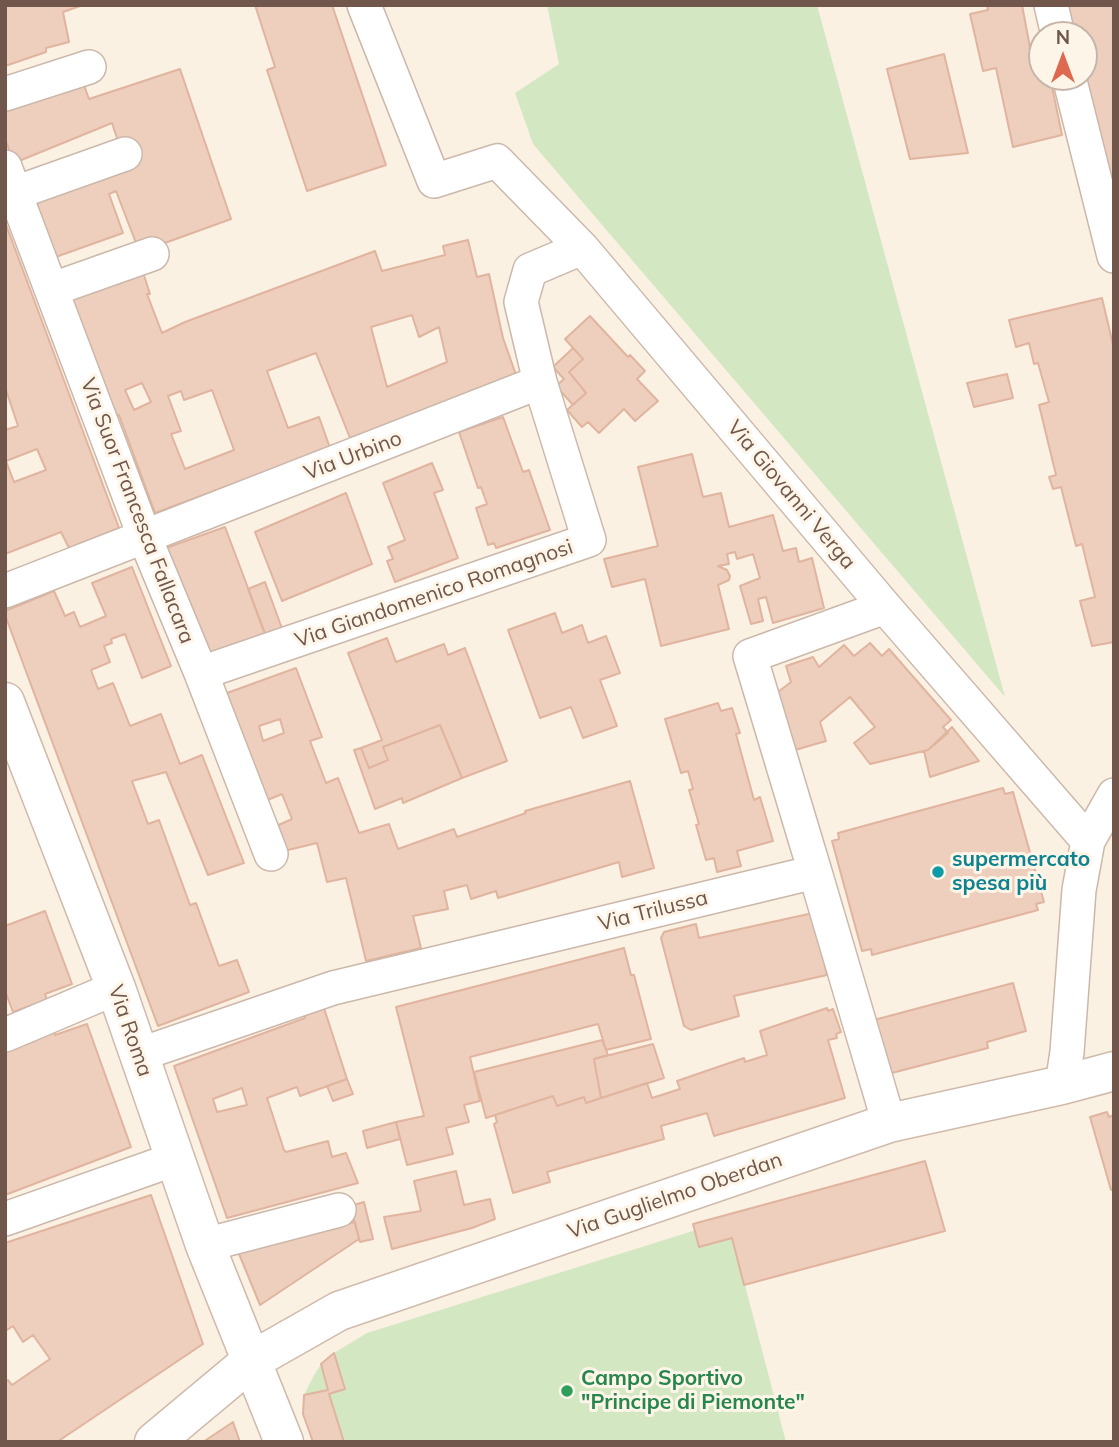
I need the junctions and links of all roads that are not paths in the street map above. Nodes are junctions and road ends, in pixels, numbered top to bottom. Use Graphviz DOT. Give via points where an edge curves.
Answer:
graph roads {
  1 [pos="364,5"];
  2 [pos="89,67"];
  3 [pos="1073,91"];
  4 [pos="5,94"];
  5 [pos="125,154"];
  6 [pos="10,180"];
  7 [pos="582,248"];
  8 [pos="152,254"];
  9 [pos="1114,256"];
  10 [pos="52,289"];
  11 [pos="540,382"];
  12 [pos="145,538"];
  13 [pos="5,591"];
  14 [pos="885,607"];
  15 [pos="201,673"];
  16 [pos="5,702"];
  17 [pos="1114,795"];
  18 [pos="1088,842"];
  19 [pos="271,853"];
  20 [pos="815,872"];
  21 [pos="116,988"];
  22 [pos="5,1035"];
  23 [pos="138,1055"];
  24 [pos="1114,1070"];
  25 [pos="1062,1085"];
  26 [pos="889,1123"];
  27 [pos="175,1159"];
  28 [pos="339,1210"];
  29 [pos="5,1219"];
  30 [pos="205,1245"];
  31 [pos="251,1361"];
  32 [pos="154,1442"];
  33 [pos="284,1442"];
  1 -- 7 [label="street, Via Giovanni Verga" via="434,181 496,161"];
  2 -- 4 [label="street"];
  3 -- 9 [label="street"];
  5 -- 6 [label="street"];
  6 -- 10 [label="street, Via Suor Francesca Fallacara"];
  7 -- 11 [label="street" via="530,270 521,302"];
  7 -- 14 [label="street, Via Giovanni Verga"];
  8 -- 10 [label="street"];
  10 -- 12 [label="street, Via Suor Francesca Fallacara"];
  11 -- 12 [label="street, Via Urbino"];
  11 -- 15 [label="street, Via Giandomenico Romagnosi" via="589,540"];
  12 -- 13 [label="street, Via Urbino"];
  12 -- 15 [label="street, Via Suor Francesca Fallacara"];
  14 -- 18 [label="street, Via Giovanni Verga"];
  14 -- 20 [label="street" via="750,656"];
  15 -- 19 [label="street, Via Suor Francesca Fallacara"];
  16 -- 21 [label="street, Via Roma"];
  17 -- 18 [label="street"];
  18 -- 25 [label="street" via="1079,890"];
  20 -- 23 [label="street, Via Trilussa" via="333,988"];
  20 -- 26 [label="street"];
  21 -- 22 [label="street"];
  21 -- 23 [label="street, Via Roma"];
  23 -- 27 [label="street, Via Roma"];
  24 -- 25 [label="street, Via Guglielmo Oberdan"];
  25 -- 26 [label="street, Via Guglielmo Oberdan"];
  26 -- 31 [label="street, Via Guglielmo Oberdan" via="339,1311"];
  27 -- 29 [label="street"];
  27 -- 30 [label="street, Via Roma"];
  28 -- 30 [label="street"];
  30 -- 31 [label="street, Via Roma"];
  31 -- 32 [label="street, Via Guglielmo Oberdan"];
  31 -- 33 [label="street, Via Roma"];
}
